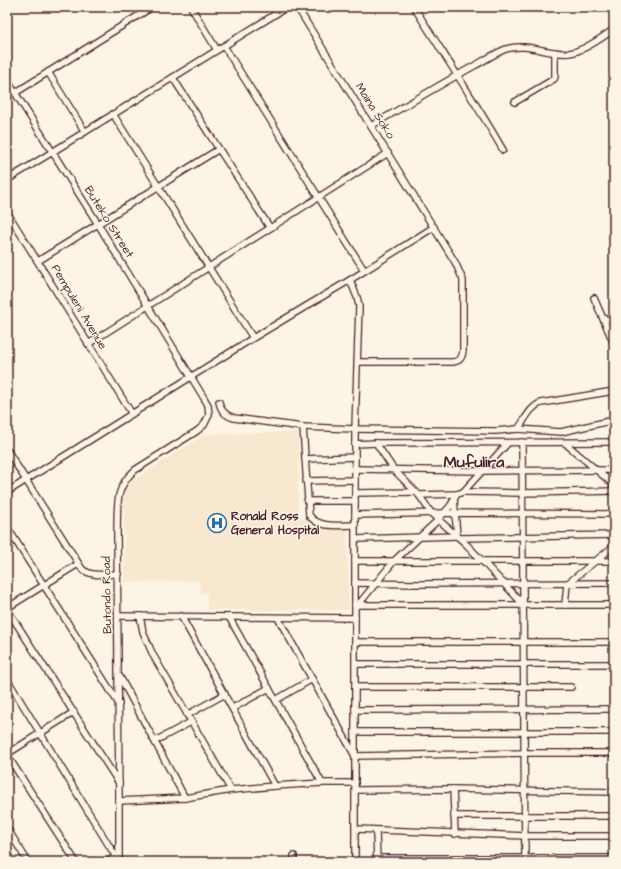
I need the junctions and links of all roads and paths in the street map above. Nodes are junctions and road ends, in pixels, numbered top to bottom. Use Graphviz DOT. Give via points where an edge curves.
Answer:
graph roads {
  1 [pos="152,7"];
  2 [pos="191,7"];
  3 [pos="287,7"];
  4 [pos="297,7"];
  5 [pos="414,7"];
  6 [pos="614,29"];
  7 [pos="224,46"];
  8 [pos="217,50"];
  9 [pos="555,52"];
  10 [pos="48,72"];
  11 [pos="457,75"];
  12 [pos="173,78"];
  13 [pos="7,80"];
  14 [pos="15,93"];
  15 [pos="515,102"];
  16 [pos="113,114"];
  17 [pos="371,126"];
  18 [pos="85,132"];
  19 [pos="219,149"];
  20 [pos="503,150"];
  21 [pos="52,152"];
  22 [pos="388,153"];
  23 [pos="7,180"];
  24 [pos="158,186"];
  25 [pos="319,197"];
  26 [pos="7,212"];
  27 [pos="98,224"];
  28 [pos="434,227"];
  29 [pos="270,228"];
  30 [pos="38,261"];
  31 [pos="209,267"];
  32 [pos="364,270"];
  33 [pos="350,280"];
  34 [pos="594,298"];
  35 [pos="148,306"];
  36 [pos="603,318"];
  37 [pos="614,322"];
  38 [pos="253,338"];
  39 [pos="88,344"];
  40 [pos="614,344"];
  41 [pos="358,362"];
  42 [pos="191,377"];
  43 [pos="614,390"];
  44 [pos="219,402"];
  45 [pos="132,414"];
  46 [pos="614,420"];
  47 [pos="303,427"];
  48 [pos="355,429"];
  49 [pos="518,429"];
  50 [pos="508,442"];
  51 [pos="522,442"];
  52 [pos="565,442"];
  53 [pos="614,442"];
  54 [pos="376,443"];
  55 [pos="355,444"];
  56 [pos="7,450"];
  57 [pos="355,457"];
  58 [pos="305,459"];
  59 [pos="355,469"];
  60 [pos="595,469"];
  61 [pos="394,470"];
  62 [pos="522,470"];
  63 [pos="614,470"];
  64 [pos="482,471"];
  65 [pos="355,480"];
  66 [pos="26,481"];
  67 [pos="306,481"];
  68 [pos="614,484"];
  69 [pos="614,491"];
  70 [pos="7,492"];
  71 [pos="463,492"];
  72 [pos="522,493"];
  73 [pos="356,494"];
  74 [pos="417,494"];
  75 [pos="456,497"];
  76 [pos="307,501"];
  77 [pos="355,501"];
  78 [pos="444,513"];
  79 [pos="432,514"];
  80 [pos="456,514"];
  81 [pos="523,514"];
  82 [pos="614,514"];
  83 [pos="355,515"];
  84 [pos="438,520"];
  85 [pos="356,525"];
  86 [pos="7,527"];
  87 [pos="614,535"];
  88 [pos="420,537"];
  89 [pos="459,537"];
  90 [pos="523,538"];
  91 [pos="356,539"];
  92 [pos="614,546"];
  93 [pos="523,560"];
  94 [pos="355,561"];
  95 [pos="394,561"];
  96 [pos="483,561"];
  97 [pos="594,561"];
  98 [pos="614,561"];
  99 [pos="78,564"];
  100 [pos="118,574"];
  101 [pos="355,583"];
  102 [pos="376,583"];
  103 [pos="503,583"];
  104 [pos="614,583"];
  105 [pos="523,584"];
  106 [pos="567,584"];
  107 [pos="44,586"];
  108 [pos="356,605"];
  109 [pos="524,605"];
  110 [pos="565,605"];
  111 [pos="614,605"];
  112 [pos="7,608"];
  113 [pos="118,616"];
  114 [pos="140,616"];
  115 [pos="181,616"];
  116 [pos="229,617"];
  117 [pos="278,618"];
  118 [pos="355,618"];
  119 [pos="356,642"];
  120 [pos="614,642"];
  121 [pos="524,643"];
  122 [pos="356,664"];
  123 [pos="524,664"];
  124 [pos="614,664"];
  125 [pos="118,675"];
  126 [pos="7,679"];
  127 [pos="312,680"];
  128 [pos="355,687"];
  129 [pos="524,687"];
  130 [pos="571,687"];
  131 [pos="269,688"];
  132 [pos="225,694"];
  133 [pos="276,700"];
  134 [pos="119,704"];
  135 [pos="232,708"];
  136 [pos="524,709"];
  137 [pos="355,710"];
  138 [pos="614,710"];
  139 [pos="74,712"];
  140 [pos="187,715"];
  141 [pos="191,722"];
  142 [pos="41,732"];
  143 [pos="355,732"];
  144 [pos="525,732"];
  145 [pos="614,732"];
  146 [pos="155,741"];
  147 [pos="525,753"];
  148 [pos="7,754"];
  149 [pos="614,754"];
  150 [pos="355,756"];
  151 [pos="322,783"];
  152 [pos="355,783"];
  153 [pos="119,784"];
  154 [pos="275,786"];
  155 [pos="231,790"];
  156 [pos="356,790"];
  157 [pos="453,790"];
  158 [pos="525,791"];
  159 [pos="614,792"];
  160 [pos="185,798"];
  161 [pos="119,801"];
  162 [pos="454,816"];
  163 [pos="525,816"];
  164 [pos="614,816"];
  165 [pos="7,828"];
  166 [pos="356,829"];
  167 [pos="376,831"];
  168 [pos="455,834"];
  169 [pos="525,836"];
  170 [pos="614,836"];
  171 [pos="118,858"];
  172 [pos="614,858"];
  173 [pos="377,860"];
  174 [pos="525,860"];
  175 [pos="28,862"];
  176 [pos="76,862"];
  177 [pos="107,862"];
  178 [pos="355,862"];
  1 -- 10 [label="street"];
  2 -- 8 [label="street"];
  3 -- 7 [label="street"];
  4 -- 17 [label="street, Maina Soko"];
  5 -- 11 [label="street"];
  6 -- 9 [label="street" via="576,52"];
  7 -- 8 [label="street"];
  7 -- 25 [label="street"];
  8 -- 12 [label="street"];
  9 -- 11 [label="street" via="530,47 505,50"];
  9 -- 15 [label="street" via="554,79"];
  10 -- 14 [label="street"];
  10 -- 18 [label="street"];
  11 -- 17 [label="street"];
  11 -- 20 [label="street"];
  12 -- 16 [label="street"];
  12 -- 19 [label="street"];
  13 -- 14 [label="street, Buteko Street"];
  14 -- 21 [label="street, Buteko Street"];
  16 -- 18 [label="street"];
  16 -- 24 [label="street"];
  17 -- 22 [label="street, Maina Soko"];
  18 -- 21 [label="street"];
  19 -- 24 [label="street"];
  19 -- 29 [label="street"];
  21 -- 23 [label="street"];
  21 -- 27 [label="street, Buteko Street"];
  22 -- 25 [label="street"];
  22 -- 28 [label="street, Maina Soko"];
  24 -- 27 [label="street"];
  24 -- 31 [label="street"];
  25 -- 29 [label="street"];
  25 -- 32 [label="street"];
  26 -- 30 [label="street, Pempuleni Avenue"];
  27 -- 30 [label="street"];
  27 -- 35 [label="street, Buteko Street"];
  28 -- 32 [label="street"];
  28 -- 41 [label="street, Maina Soko" via="463,280 461,359 453,362"];
  29 -- 31 [label="street"];
  30 -- 39 [label="street, Pempuleni Avenue"];
  31 -- 35 [label="street"];
  31 -- 38 [label="street"];
  32 -- 33 [label="street"];
  33 -- 38 [label="street"];
  33 -- 41 [label="street" via="359,306"];
  34 -- 36 [label="street"];
  35 -- 39 [label="street"];
  35 -- 42 [label="street, Buteko Street"];
  36 -- 37 [label="street"];
  36 -- 40 [label="street"];
  38 -- 42 [label="street"];
  39 -- 45 [label="street, Pempuleni Avenue"];
  41 -- 48 [label="street"];
  42 -- 45 [label="street"];
  42 -- 100 [label="street, Butondo Road" via="208,405 208,420 197,431 135,470 124,482 118,500"];
  43 -- 49 [label="street" via="536,405"];
  44 -- 47 [label="street" via="224,413 231,417"];
  45 -- 66 [label="street"];
  46 -- 49 [label="street" via="561,432"];
  47 -- 48 [label="street"];
  47 -- 58 [label="street"];
  48 -- 49 [label="street"];
  48 -- 55 [label="street"];
  50 -- 51 [label="street"];
  50 -- 54 [label="street"];
  50 -- 64 [label="street"];
  51 -- 52 [label="street"];
  51 -- 62 [label="street"];
  52 -- 53 [label="street"];
  52 -- 60 [label="street"];
  54 -- 55 [label="street"];
  54 -- 61 [label="street"];
  55 -- 57 [label="street"];
  56 -- 66 [label="street"];
  57 -- 58 [label="street"];
  57 -- 59 [label="street"];
  58 -- 67 [label="street"];
  59 -- 61 [label="street"];
  59 -- 65 [label="street"];
  60 -- 62 [label="street"];
  60 -- 63 [label="street"];
  60 -- 68 [label="street"];
  61 -- 64 [label="street"];
  61 -- 74 [label="street"];
  62 -- 64 [label="street"];
  62 -- 72 [label="street"];
  64 -- 71 [label="street"];
  65 -- 67 [label="street"];
  65 -- 73 [label="street"];
  66 -- 70 [label="street"];
  66 -- 99 [label="street"];
  67 -- 76 [label="street"];
  69 -- 72 [label="street"];
  71 -- 72 [label="street"];
  71 -- 75 [label="street"];
  72 -- 81 [label="street"];
  73 -- 74 [label="street"];
  73 -- 77 [label="street"];
  74 -- 75 [label="street"];
  74 -- 79 [label="street"];
  75 -- 78 [label="street"];
  75 -- 80 [label="street"];
  76 -- 77 [label="street"];
  76 -- 85 [label="street" via="310,518 320,523"];
  77 -- 83 [label="street"];
  78 -- 79 [label="street"];
  78 -- 80 [label="street"];
  78 -- 84 [label="street"];
  79 -- 83 [label="street"];
  79 -- 84 [label="street"];
  80 -- 81 [label="street"];
  80 -- 89 [label="street"];
  81 -- 82 [label="street"];
  81 -- 90 [label="street"];
  83 -- 85 [label="street"];
  84 -- 88 [label="street"];
  84 -- 89 [label="street"];
  85 -- 91 [label="street"];
  86 -- 107 [label="street"];
  87 -- 90 [label="street"];
  88 -- 89 [label="street"];
  88 -- 91 [label="street"];
  88 -- 95 [label="street"];
  89 -- 90 [label="street"];
  89 -- 96 [label="street"];
  90 -- 93 [label="street"];
  91 -- 94 [label="street"];
  92 -- 97 [label="street"];
  93 -- 96 [label="street"];
  93 -- 97 [label="street"];
  93 -- 105 [label="street"];
  94 -- 95 [label="street"];
  94 -- 101 [label="street"];
  95 -- 96 [label="street"];
  95 -- 102 [label="street"];
  96 -- 103 [label="street"];
  97 -- 98 [label="street"];
  97 -- 106 [label="street"];
  99 -- 100 [label="street" via="88,573"];
  99 -- 107 [label="street"];
  100 -- 113 [label="street, Butondo Road"];
  101 -- 102 [label="street"];
  101 -- 108 [label="street"];
  102 -- 103 [label="street"];
  102 -- 108 [label="street"];
  103 -- 105 [label="street"];
  103 -- 109 [label="street"];
  104 -- 106 [label="street"];
  105 -- 106 [label="street"];
  105 -- 109 [label="street"];
  106 -- 110 [label="street"];
  107 -- 112 [label="street"];
  107 -- 134 [label="street"];
  108 -- 109 [label="street"];
  108 -- 118 [label="street"];
  109 -- 110 [label="street"];
  109 -- 121 [label="street"];
  110 -- 111 [label="street"];
  112 -- 139 [label="street"];
  113 -- 114 [label="street"];
  113 -- 125 [label="street, Butondo Road"];
  114 -- 115 [label="street"];
  114 -- 140 [label="street" via="144,637"];
  115 -- 116 [label="street"];
  115 -- 132 [label="street"];
  116 -- 117 [label="street"];
  116 -- 131 [label="street"];
  117 -- 118 [label="street"];
  117 -- 127 [label="street"];
  118 -- 119 [label="street"];
  119 -- 121 [label="street"];
  119 -- 122 [label="street"];
  120 -- 121 [label="street"];
  121 -- 123 [label="street"];
  122 -- 123 [label="street"];
  122 -- 128 [label="street"];
  123 -- 124 [label="street"];
  123 -- 129 [label="street"];
  125 -- 134 [label="street, Butondo Road"];
  125 -- 146 [label="street"];
  126 -- 142 [label="street"];
  127 -- 133 [label="street"];
  127 -- 150 [label="street"];
  128 -- 129 [label="street"];
  128 -- 137 [label="street"];
  129 -- 130 [label="street"];
  129 -- 136 [label="street"];
  131 -- 133 [label="street"];
  131 -- 135 [label="street"];
  132 -- 135 [label="street"];
  132 -- 140 [label="street"];
  133 -- 151 [label="street"];
  134 -- 153 [label="street, Butondo Road"];
  135 -- 154 [label="street"];
  136 -- 137 [label="street"];
  136 -- 138 [label="street"];
  136 -- 144 [label="street"];
  137 -- 143 [label="street"];
  139 -- 142 [label="street"];
  139 -- 153 [label="street"];
  140 -- 141 [label="street"];
  141 -- 146 [label="street"];
  141 -- 155 [label="street"];
  142 -- 148 [label="street"];
  142 -- 171 [label="street"];
  143 -- 144 [label="street"];
  143 -- 150 [label="street"];
  144 -- 145 [label="street"];
  144 -- 147 [label="street"];
  146 -- 160 [label="street"];
  147 -- 149 [label="street"];
  147 -- 150 [label="street"];
  147 -- 158 [label="street"];
  148 -- 176 [label="street"];
  150 -- 152 [label="street"];
  151 -- 152 [label="street"];
  151 -- 154 [label="street"];
  152 -- 156 [label="street"];
  153 -- 161 [label="street, Butondo Road"];
  154 -- 155 [label="street"];
  155 -- 160 [label="street"];
  156 -- 157 [label="street"];
  156 -- 166 [label="street"];
  157 -- 158 [label="street"];
  157 -- 162 [label="street"];
  158 -- 159 [label="street"];
  158 -- 163 [label="street"];
  160 -- 161 [label="street"];
  161 -- 171 [label="street, Butondo Road"];
  162 -- 163 [label="street"];
  162 -- 168 [label="street"];
  163 -- 164 [label="street"];
  163 -- 169 [label="street"];
  165 -- 175 [label="street"];
  166 -- 167 [label="street"];
  166 -- 178 [label="street"];
  167 -- 168 [label="street"];
  167 -- 173 [label="street"];
  168 -- 169 [label="street"];
  169 -- 170 [label="street"];
  169 -- 174 [label="street"];
  171 -- 177 [label="street"];
  172 -- 174 [label="street"];
  173 -- 174 [label="street"];
}
